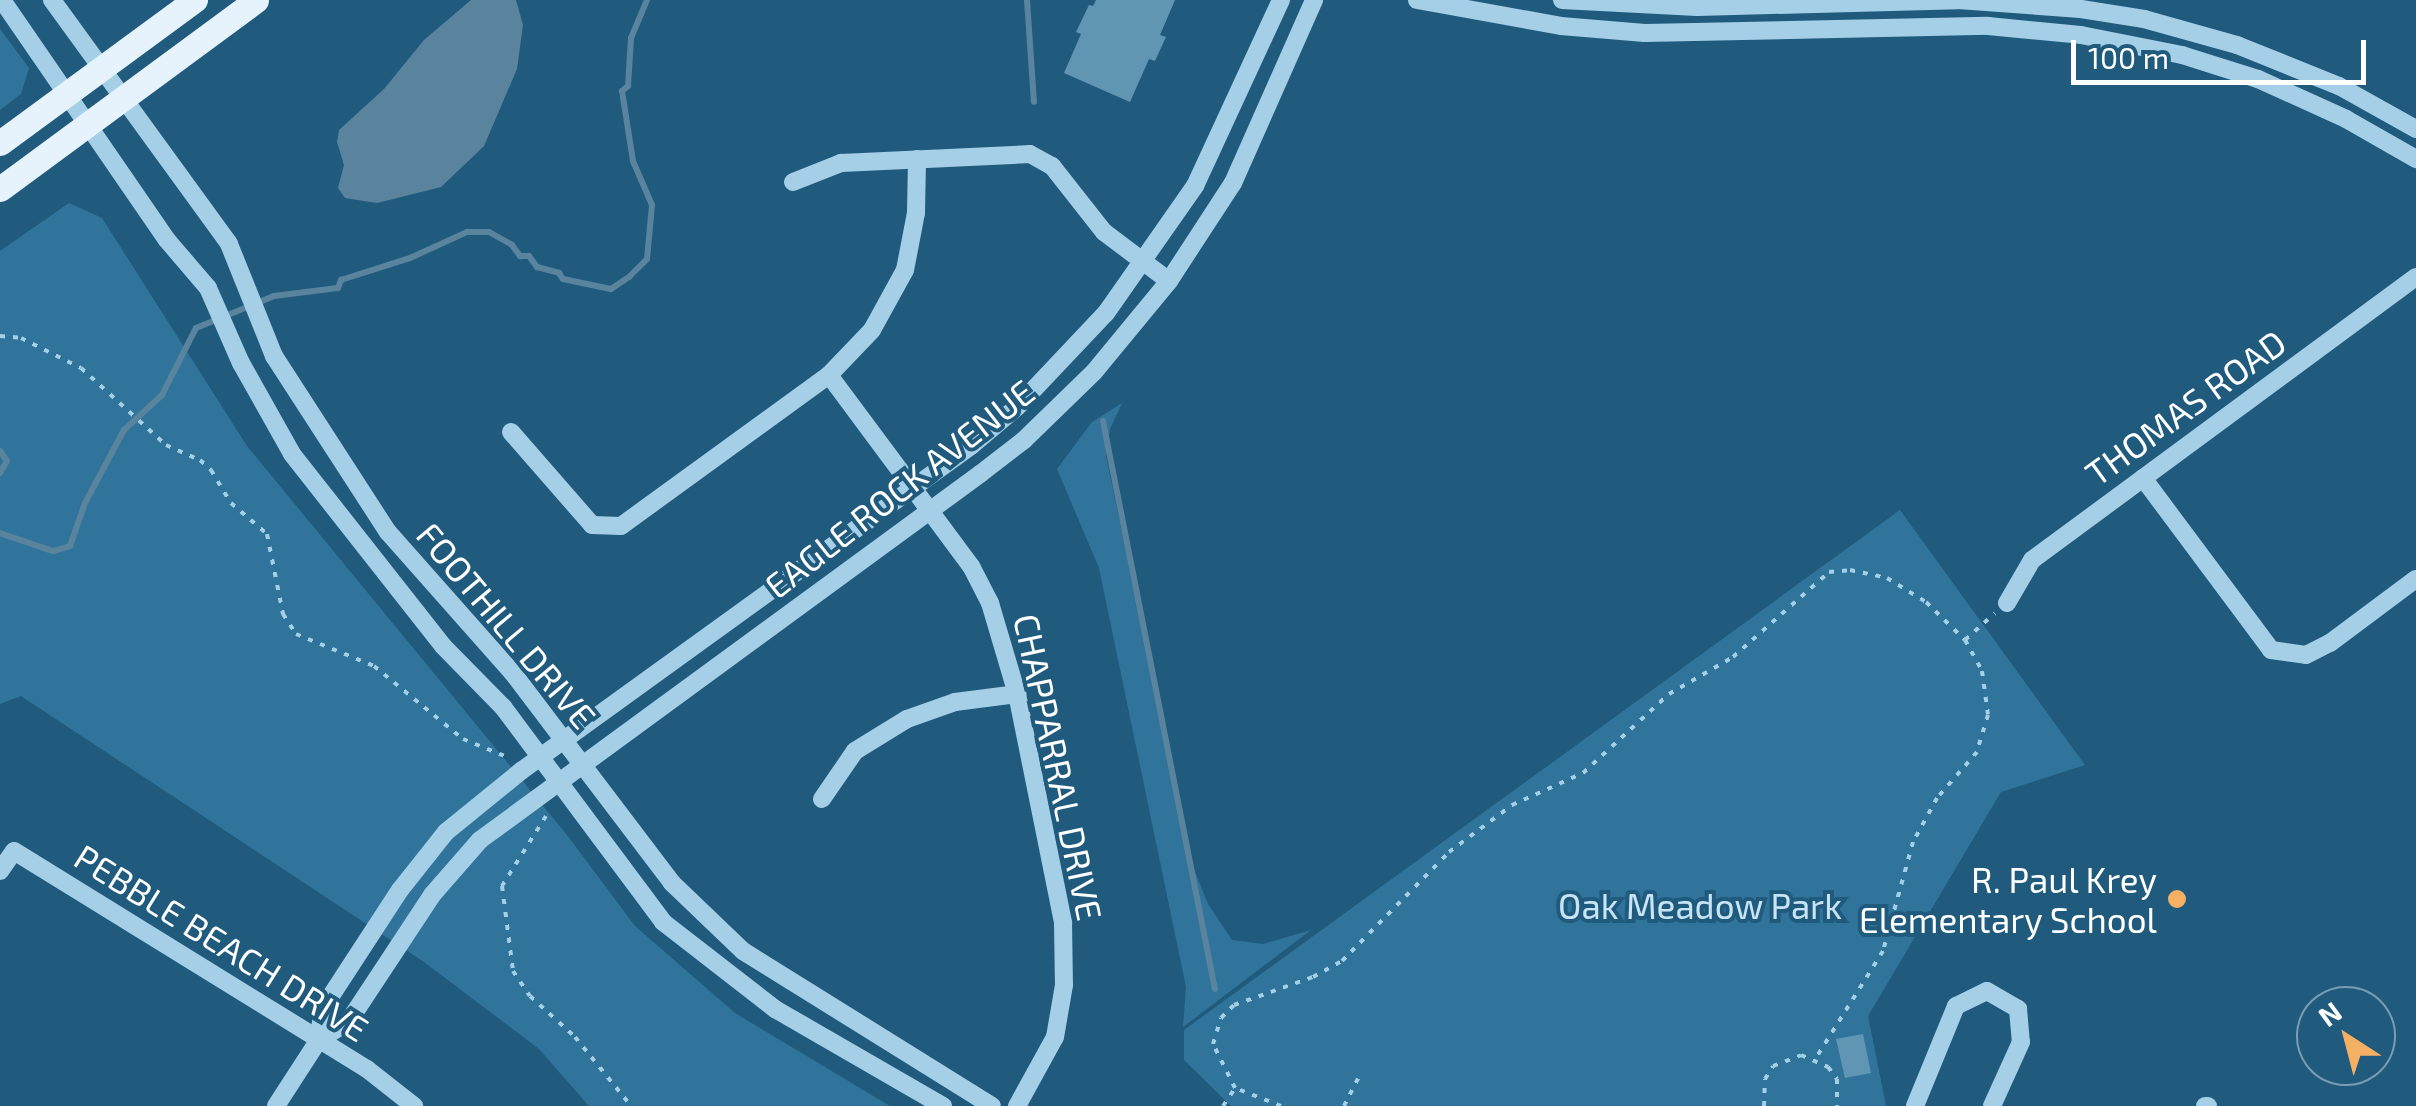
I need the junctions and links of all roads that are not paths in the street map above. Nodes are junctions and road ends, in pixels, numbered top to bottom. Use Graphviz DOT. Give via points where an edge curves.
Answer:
graph roads {
  1 [pos="2,0"];
  2 [pos="52,0"];
  3 [pos="195,0"];
  4 [pos="256,0"];
  5 [pos="1281,0"];
  6 [pos="1314,0"];
  7 [pos="1417,0"];
  8 [pos="1562,0"];
  9 [pos="102,69"];
  10 [pos="66,94"];
  11 [pos="122,97"];
  12 [pos="87,125"];
  13 [pos="2416,128"];
  14 [pos="0,143"];
  15 [pos="917,159"];
  16 [pos="2416,159"];
  17 [pos="793,182"];
  18 [pos="0,188"];
  19 [pos="1145,263"];
  20 [pos="2416,277"];
  21 [pos="1169,281"];
  22 [pos="829,375"];
  23 [pos="511,432"];
  24 [pos="2143,478"];
  25 [pos="914,487"];
  26 [pos="930,510"];
  27 [pos="2416,579"];
  28 [pos="2007,603"];
  29 [pos="1017,694"];
  30 [pos="564,740"];
  31 [pos="540,758"];
  32 [pos="580,764"];
  33 [pos="556,782"];
  34 [pos="822,799"];
  35 [pos="0,871"];
  36 [pos="318,1041"];
  37 [pos="276,1106"];
  38 [pos="414,1106"];
  39 [pos="943,1106"];
  40 [pos="992,1106"];
  41 [pos="1017,1106"];
  42 [pos="1915,1106"];
  43 [pos="1992,1106"];
  1 -- 10 [label="street, FOOTHILL DRIVE"];
  2 -- 9 [label="street, FOOTHILL DRIVE"];
  3 -- 9 [label="main road"];
  4 -- 11 [label="main road"];
  5 -- 19 [label="street, EAGLE ROCK AVENUE" via="1221,138"];
  6 -- 21 [label="street, EAGLE ROCK AVENUE" via="1233,183"];
  7 -- 16 [label="street" via="1561,26 1645,33 1988,26 2080,35 2182,55 2258,79"];
  8 -- 13 [label="street" via="1637,7 1958,0 2081,9 2238,45 2339,86"];
  9 -- 10 [label="main road"];
  9 -- 11 [label="street, FOOTHILL DRIVE"];
  10 -- 12 [label="street, FOOTHILL DRIVE"];
  10 -- 14 [label="main road"];
  11 -- 12 [label="main road"];
  11 -- 30 [label="street, FOOTHILL DRIVE" via="229,244 274,356 388,532"];
  12 -- 18 [label="main road"];
  12 -- 31 [label="street, FOOTHILL DRIVE" via="208,288 292,454"];
  15 -- 17 [label="street" via="842,163"];
  15 -- 19 [label="street" via="1009,152 1043,158 1088,217"];
  15 -- 22 [label="street" via="906,270 872,330"];
  19 -- 21 [label="street"];
  19 -- 25 [label="street, EAGLE ROCK AVENUE" via="1017,407"];
  20 -- 24 [label="street, THOMAS ROAD"];
  21 -- 26 [label="street, EAGLE ROCK AVENUE" via="1056,411"];
  22 -- 23 [label="street" via="621,526 592,525"];
  22 -- 25 [label="street, CHAPPARRAL DRIVE"];
  24 -- 27 [label="street" via="2271,650 2306,655"];
  24 -- 28 [label="street, THOMAS ROAD" via="2032,560"];
  25 -- 26 [label="street, CHAPPARRAL DRIVE"];
  25 -- 30 [label="street, EAGLE ROCK AVENUE"];
  26 -- 29 [label="street, CHAPPARRAL DRIVE" via="990,602"];
  26 -- 32 [label="street, EAGLE ROCK AVENUE"];
  29 -- 34 [label="street" via="955,702 907,719 856,751"];
  29 -- 41 [label="street, CHAPPARRAL DRIVE" via="1063,923 1064,986 1055,1037"];
  30 -- 31 [label="street, EAGLE ROCK AVENUE"];
  30 -- 32 [label="street, FOOTHILL DRIVE"];
  31 -- 33 [label="street, FOOTHILL DRIVE"];
  31 -- 36 [label="street, EAGLE ROCK AVENUE" via="473,808 422,858 323,1008"];
  32 -- 33 [label="street, EAGLE ROCK AVENUE"];
  32 -- 40 [label="street, FOOTHILL DRIVE" via="672,883 743,951"];
  33 -- 36 [label="street, EAGLE ROCK AVENUE" via="454,868 349,1021"];
  33 -- 39 [label="street, FOOTHILL DRIVE" via="663,922 775,1009"];
  35 -- 36 [label="street, PEBBLE BEACH DRIVE" via="14,852"];
  36 -- 37 [label="street"];
  36 -- 38 [label="street, PEBBLE BEACH DRIVE"];
  42 -- 43 [label="street" via="1956,1006 1987,991 2018,1009 2021,1042"];
}
